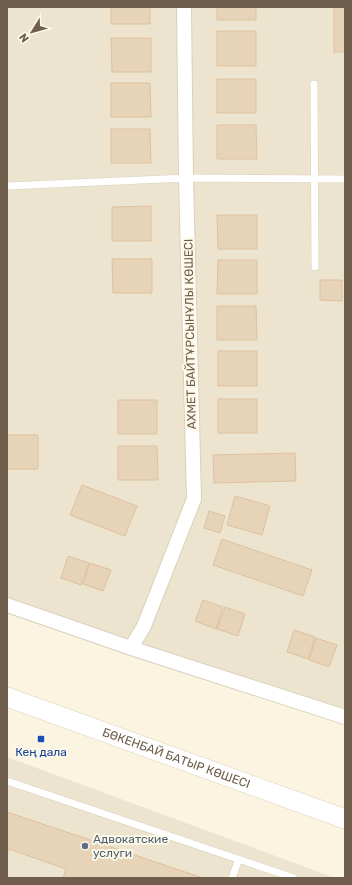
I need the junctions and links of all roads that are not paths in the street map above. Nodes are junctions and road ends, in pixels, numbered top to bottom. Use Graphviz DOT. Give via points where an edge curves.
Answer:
graph roads {
  1 [pos="184,7"];
  2 [pos="314,84"];
  3 [pos="186,178"];
  4 [pos="314,179"];
  5 [pos="345,179"];
  6 [pos="7,186"];
  7 [pos="315,267"];
  8 [pos="7,605"];
  9 [pos="131,648"];
  10 [pos="7,697"];
  11 [pos="345,716"];
  12 [pos="7,781"];
  13 [pos="345,819"];
  14 [pos="239,859"];
  15 [pos="232,878"];
  16 [pos="294,878"];
  1 -- 3 [label="street, АХМЕТ БАЙТҰРСЫНҰЛЫ КӨШЕСІ"];
  2 -- 4 [label="lane"];
  3 -- 4 [label="lane"];
  3 -- 6 [label="lane"];
  3 -- 9 [label="street, АХМЕТ БАЙТҰРСЫНҰЛЫ КӨШЕСІ" via="194,499 144,626"];
  4 -- 5 [label="lane"];
  4 -- 7 [label="lane"];
  8 -- 9 [label="street"];
  9 -- 11 [label="street"];
  10 -- 13 [label="main road, БӨКЕНБАЙ БАТЫР КӨШЕСІ"];
  12 -- 14 [label="lane"];
  14 -- 15 [label="lane"];
  14 -- 16 [label="lane"];
}
